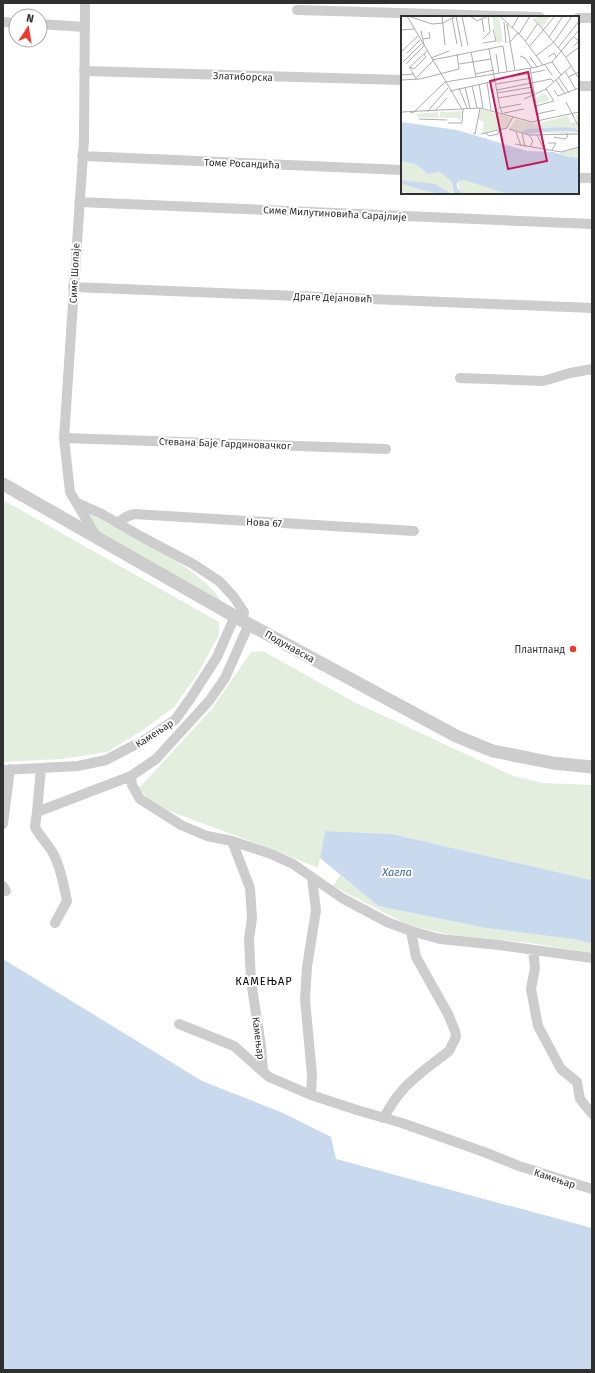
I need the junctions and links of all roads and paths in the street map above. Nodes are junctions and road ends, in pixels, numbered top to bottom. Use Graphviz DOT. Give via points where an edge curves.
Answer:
graph roads {
  1 [pos="85,3"];
  2 [pos="297,10"];
  3 [pos="505,16"];
  4 [pos="579,18"];
  5 [pos="592,18"];
  6 [pos="48,24"];
  7 [pos="84,26"];
  8 [pos="84,71"];
  9 [pos="401,80"];
  10 [pos="579,86"];
  11 [pos="592,86"];
  12 [pos="82,156"];
  13 [pos="401,170"];
  14 [pos="579,178"];
  15 [pos="592,178"];
  16 [pos="79,202"];
  17 [pos="592,224"];
  18 [pos="73,287"];
  19 [pos="592,308"];
  20 [pos="592,369"];
  21 [pos="460,378"];
  22 [pos="64,438"];
  23 [pos="386,449"];
  24 [pos="3,484"];
  25 [pos="77,503"];
  26 [pos="117,523"];
  27 [pos="414,531"];
  28 [pos="96,536"];
  29 [pos="243,620"];
  30 [pos="592,767"];
  31 [pos="41,768"];
  32 [pos="7,769"];
  33 [pos="131,776"];
  34 [pos="38,812"];
  35 [pos="3,824"];
  36 [pos="232,841"];
  37 [pos="312,878"];
  38 [pos="55,923"];
  39 [pos="411,931"];
  40 [pos="533,950"];
  41 [pos="592,958"];
  42 [pos="180,1024"];
  43 [pos="263,1071"];
  44 [pos="311,1095"];
  45 [pos="592,1114"];
  46 [pos="383,1118"];
  47 [pos="592,1189"];
  1 -- 7 [label="street, Симе Шолаје"];
  2 -- 3 [label="street"];
  4 -- 5 [label="street"];
  6 -- 7 [label="street"];
  7 -- 8 [label="street, Симе Шолаје"];
  8 -- 9 [label="street, Златиборска"];
  8 -- 12 [label="street, Симе Шолаје"];
  10 -- 11 [label="street"];
  12 -- 13 [label="street, Томе Росандића"];
  12 -- 16 [label="street, Симе Шолаје"];
  14 -- 15 [label="street"];
  16 -- 17 [label="street, Симе Милутиновића Сарајлије"];
  16 -- 18 [label="street, Симе Шолаје"];
  18 -- 19 [label="street, Драге Дејановић"];
  18 -- 22 [label="street, Симе Шолаје"];
  20 -- 21 [label="street" via="543,381"];
  22 -- 23 [label="street, Стевана Баје Гардиновачког"];
  22 -- 25 [label="street, Симе Шолаје" via="70,492"];
  24 -- 28 [label="street, Подунавска"];
  25 -- 26 [label="street"];
  25 -- 28 [label="street, Симе Шолаје"];
  26 -- 27 [label="street, Нова 67" via="134,514"];
  26 -- 29 [label="street" via="219,581 244,612"];
  28 -- 29 [label="street, Подунавска"];
  29 -- 30 [label="street, Подунавска" via="456,736 493,751 553,763"];
  29 -- 31 [label="street, Камењар" via="175,720 148,738 106,760 78,766"];
  29 -- 33 [label="street" via="225,678 209,701 156,759"];
  31 -- 32 [label="street, Камењар"];
  31 -- 34 [label="street"];
  32 -- 35 [label="street, Камењар"];
  33 -- 34 [label="street"];
  33 -- 36 [label="street" via="132,785 140,799 181,825 208,836"];
  34 -- 38 [label="street" via="35,827 56,860 67,901"];
  36 -- 37 [label="street" via="293,864"];
  36 -- 43 [label="street, Камењар" via="250,888 251,981"];
  37 -- 39 [label="street" via="357,907"];
  37 -- 44 [label="street" via="316,910 307,967 306,999 312,1075"];
  39 -- 40 [label="street" via="447,940"];
  39 -- 46 [label="street" via="416,957 448,1014 456,1037 449,1051 406,1086"];
  40 -- 41 [label="street"];
  40 -- 45 [label="street" via="535,968 531,989 538,1026 561,1069 577,1082 580,1099"];
  42 -- 43 [label="street, Камењар" via="234,1046"];
  43 -- 44 [label="street, Камењар" via="269,1077"];
  44 -- 46 [label="street, Камењар"];
  46 -- 47 [label="street, Камењар"];
}
